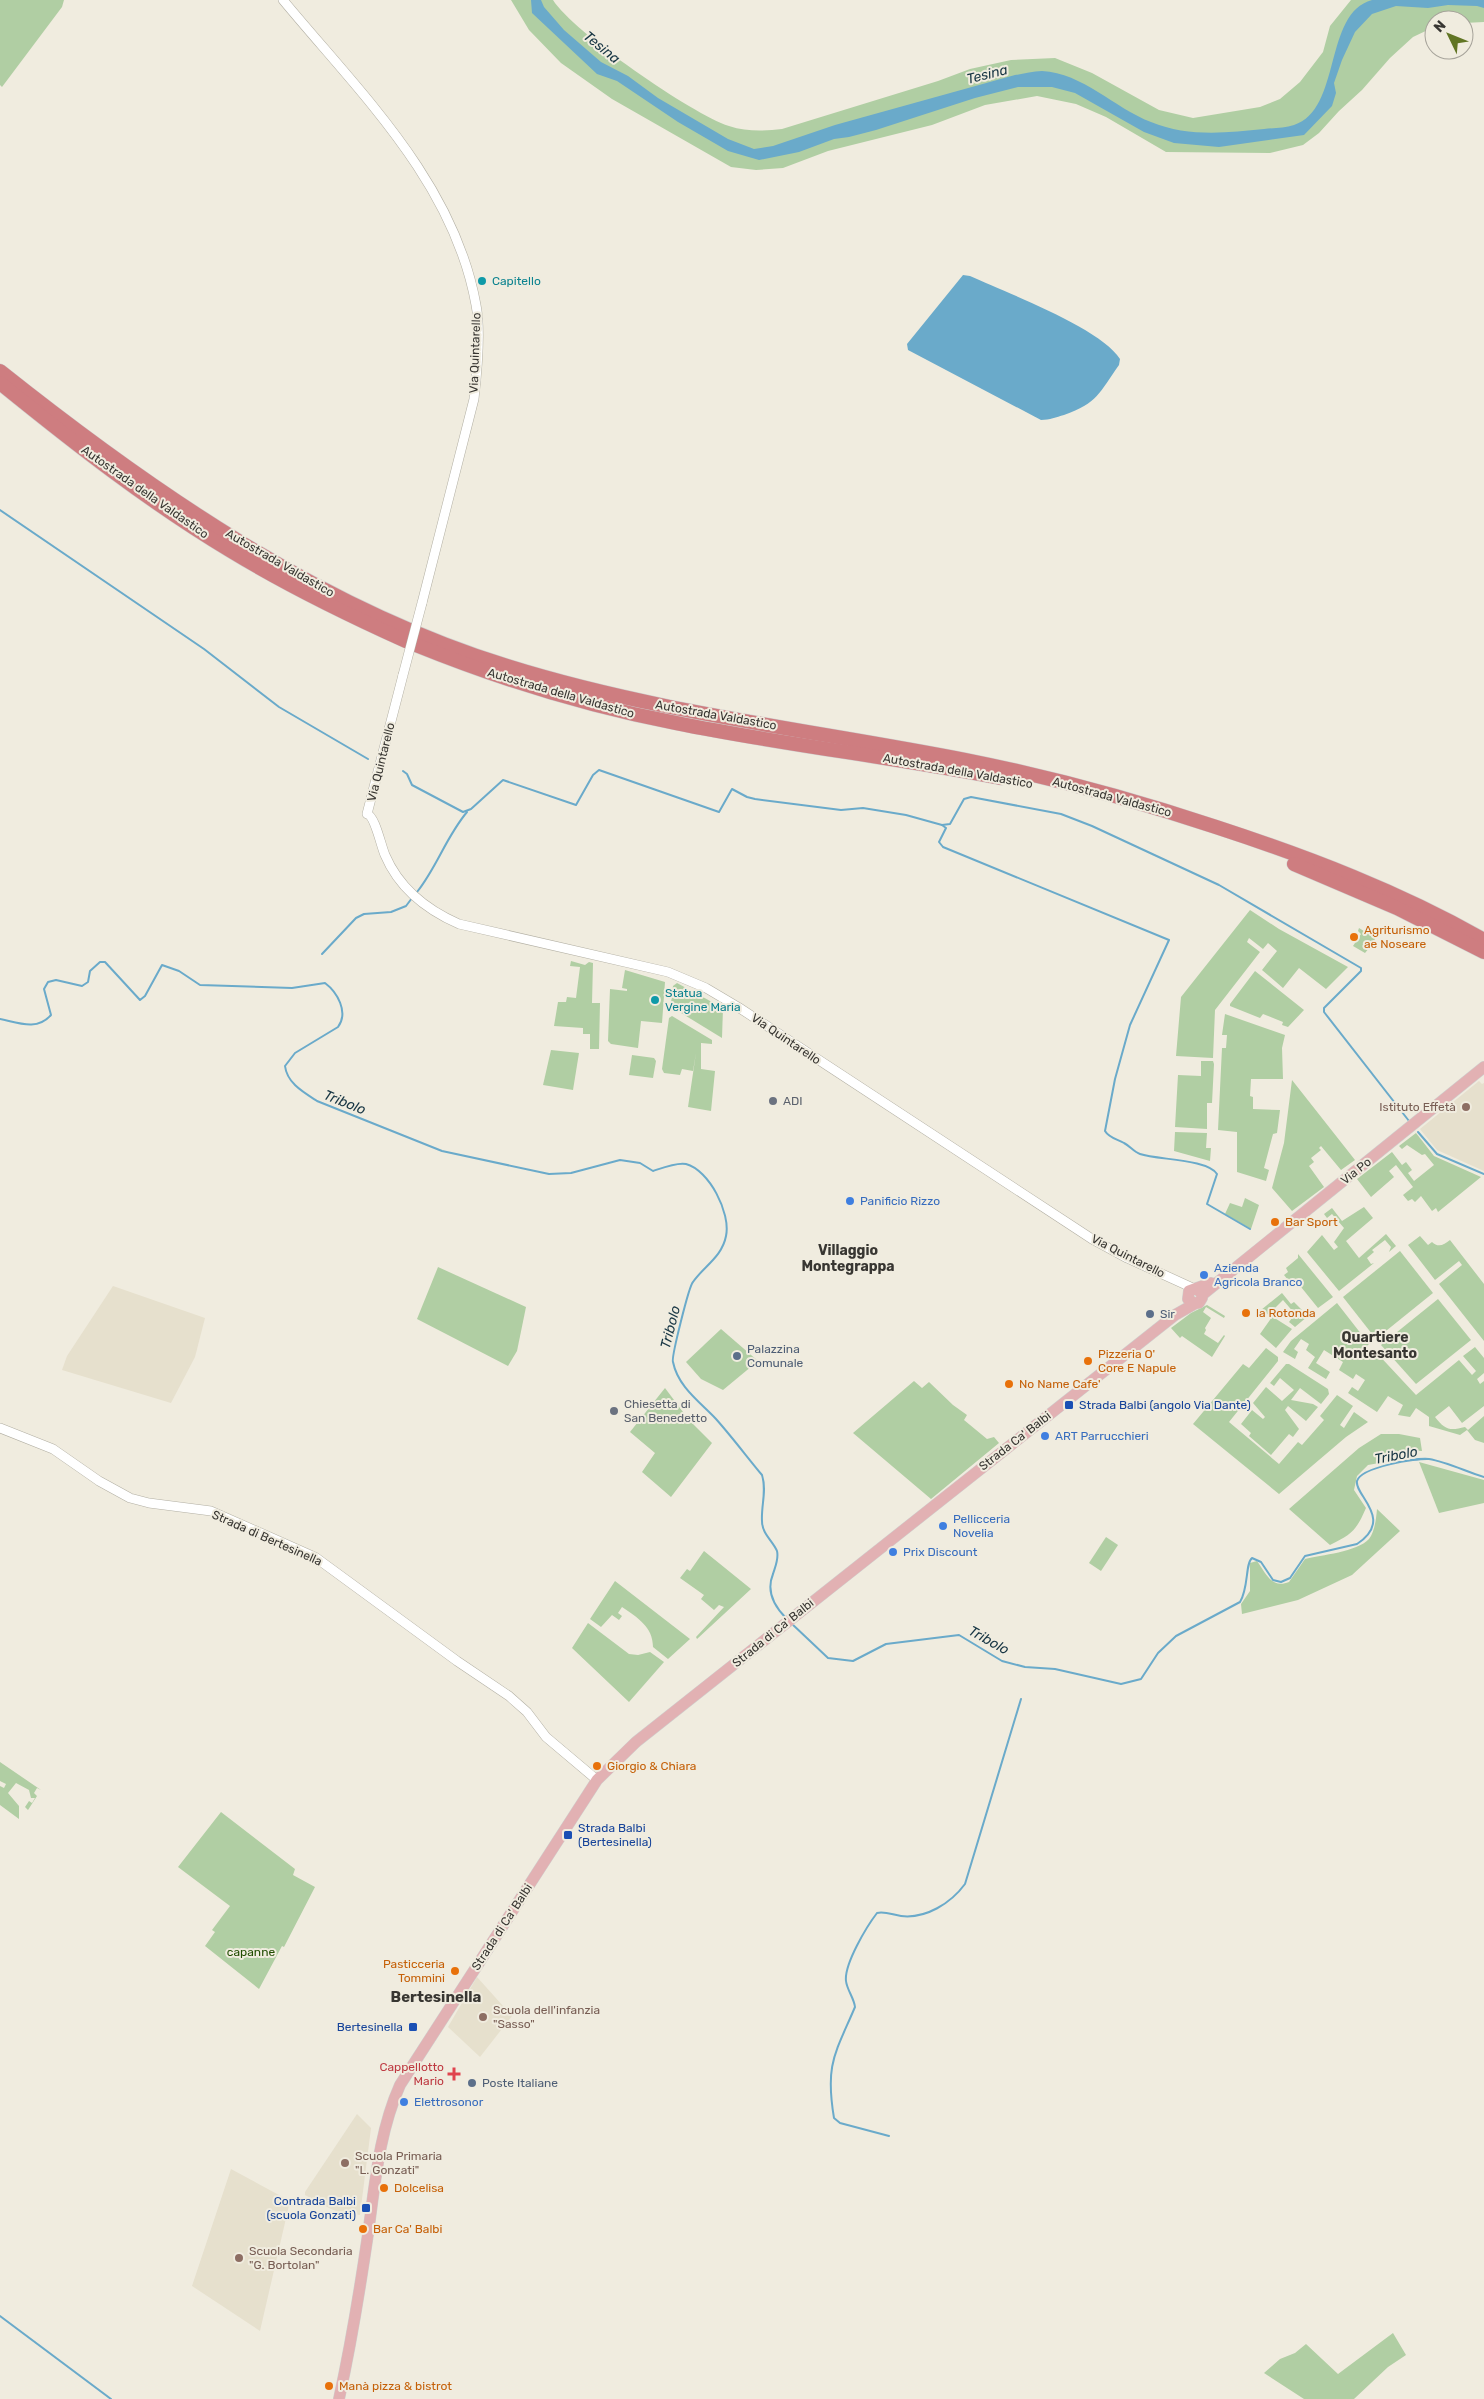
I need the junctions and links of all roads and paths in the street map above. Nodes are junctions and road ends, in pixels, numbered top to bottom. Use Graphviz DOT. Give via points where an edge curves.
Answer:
graph roads {
  1 [pos="283,0"];
  2 [pos="0,371"];
  3 [pos="0,383"];
  4 [pos="1484,940"];
  5 [pos="1484,952"];
  6 [pos="1484,1068"];
  7 [pos="1194,1295"];
  8 [pos="0,1428"];
  9 [pos="854,1568"];
  10 [pos="597,1780"];
  11 [pos="339,2399"];
  1 -- 7 [label="street, Via Quintarello, bridge" via="403,144 433,190 456,234 477,306 474,399 368,814 374,819 385,857 403,885 416,898 459,924 662,971 706,988 1092,1239 1176,1280"];
  2 -- 4 [label="highway, Autostrada Valdastico" via="85,435 235,538 312,584 427,636 503,665 646,703 970,761 1136,801 1337,870"];
  3 -- 5 [label="highway, Autostrada della Valdastico" via="120,476 229,550 323,602 411,643 532,687 642,716 972,772 1134,810 1224,838 1321,875 1397,908"];
  6 -- 7 [label="main road, Via Po" via="1228,1274"];
  7 -- 9 [label="main road, Strada Ca' Balbi" via="1175,1315"];
  8 -- 10 [label="street, Strada di Bertesinella" via="53,1449 130,1498 211,1511 316,1557 509,1696 527,1712 546,1737"];
  9 -- 10 [label="main road, Strada di Ca' Balbi" via="636,1742"];
  10 -- 11 [label="main road, Strada di Ca' Balbi" via="400,2085 391,2104"];
}
